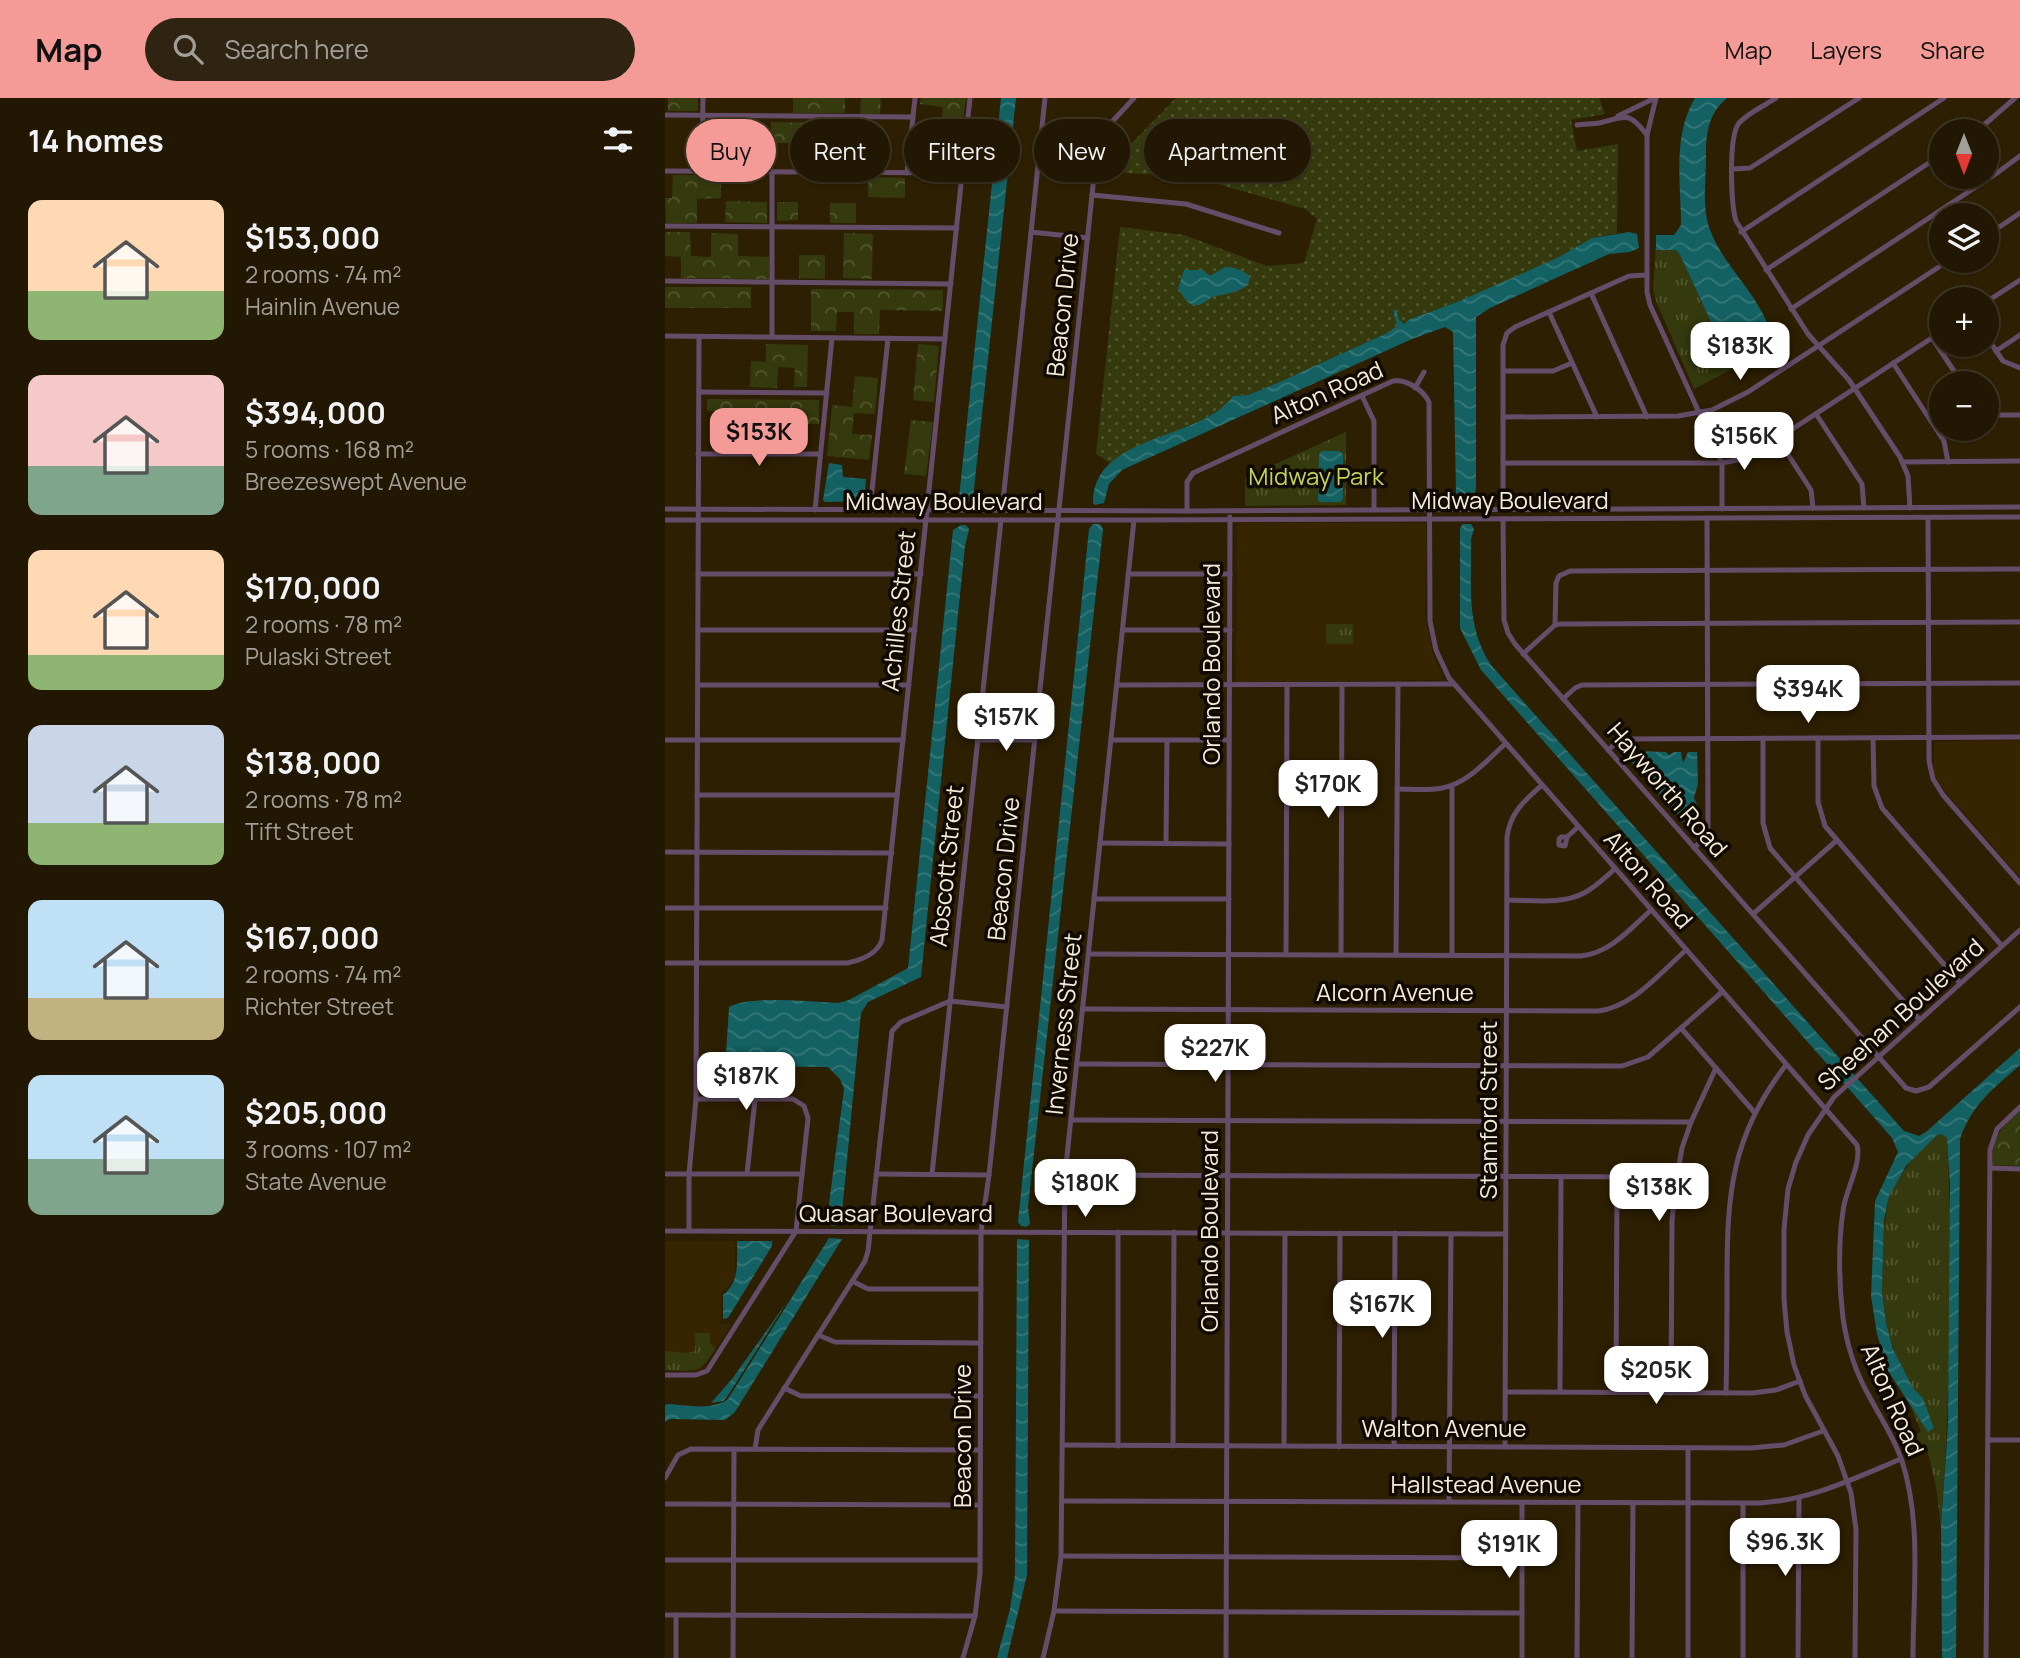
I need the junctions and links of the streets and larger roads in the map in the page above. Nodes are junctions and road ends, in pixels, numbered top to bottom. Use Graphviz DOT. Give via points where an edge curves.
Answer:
graph roads {
  1 [pos="703,98"];
  2 [pos="915,98"];
  3 [pos="971,98"];
  4 [pos="1045,98"];
  5 [pos="1134,98"];
  6 [pos="1655,98"];
  7 [pos="1776,98"];
  8 [pos="1859,98"];
  9 [pos="1944,98"];
  10 [pos="2018,98"];
  11 [pos="665,115"];
  12 [pos="703,116"];
  13 [pos="1618,116"];
  14 [pos="913,117"];
  15 [pos="703,119"];
  16 [pos="969,119"];
  17 [pos="1992,119"];
  18 [pos="1577,125"];
  19 [pos="1647,135"];
  20 [pos="2020,156"];
  21 [pos="1929,163"];
  22 [pos="1733,169"];
  23 [pos="665,171"];
  24 [pos="686,171"];
  25 [pos="776,172"];
  26 [pos="904,173"];
  27 [pos="772,182"];
  28 [pos="962,182"];
  29 [pos="1092,195"];
  30 [pos="2020,213"];
  31 [pos="665,226"];
  32 [pos="772,227"];
  33 [pos="1999,227"];
  34 [pos="957,228"];
  35 [pos="1031,232"];
  36 [pos="1741,232"];
  37 [pos="1279,233"];
  38 [pos="1087,238"];
  39 [pos="1766,270"];
  40 [pos="1930,273"];
  41 [pos="1647,275"];
  42 [pos="2020,280"];
  43 [pos="665,281"];
  44 [pos="772,282"];
  45 [pos="951,284"];
  46 [pos="1591,293"];
  47 [pos="1999,294"];
  48 [pos="1791,309"];
  49 [pos="1549,312"];
  50 [pos="2020,335"];
  51 [pos="665,337"];
  52 [pos="699,337"];
  53 [pos="772,337"];
  54 [pos="832,338"];
  55 [pos="888,338"];
  56 [pos="945,339"];
  57 [pos="1929,340"];
  58 [pos="1818,347"];
  59 [pos="1999,349"];
  60 [pos="1999,354"];
  61 [pos="1572,363"];
  62 [pos="1893,363"];
  63 [pos="2020,369"];
  64 [pos="1503,371"];
  65 [pos="1424,372"];
  66 [pos="1415,388"];
  67 [pos="1855,388"];
  68 [pos="699,392"];
  69 [pos="827,393"];
  70 [pos="1362,396"];
  71 [pos="1699,413"];
  72 [pos="1999,413"];
  73 [pos="1816,414"];
  74 [pos="2020,415"];
  75 [pos="1503,417"];
  76 [pos="1597,417"];
  77 [pos="1647,417"];
  78 [pos="1778,439"];
  79 [pos="698,454"];
  80 [pos="820,454"];
  81 [pos="1948,461"];
  82 [pos="2020,461"];
  83 [pos="1903,462"];
  84 [pos="1503,463"];
  85 [pos="1722,463"];
  86 [pos="2020,507"];
  87 [pos="1722,508"];
  88 [pos="1813,508"];
  89 [pos="1864,508"];
  90 [pos="1910,508"];
  91 [pos="665,509"];
  92 [pos="698,509"];
  93 [pos="1430,509"];
  94 [pos="1503,509"];
  95 [pos="815,510"];
  96 [pos="870,510"];
  97 [pos="927,510"];
  98 [pos="1374,510"];
  99 [pos="1002,511"];
  100 [pos="1059,511"];
  101 [pos="1187,511"];
  102 [pos="1230,511"];
  103 [pos="2020,517"];
  104 [pos="1928,518"];
  105 [pos="698,519"];
  106 [pos="926,519"];
  107 [pos="1430,519"];
  108 [pos="1503,519"];
  109 [pos="1707,519"];
  110 [pos="1722,519"];
  111 [pos="665,520"];
  112 [pos="1000,520"];
  113 [pos="1058,520"];
  114 [pos="1134,520"];
  115 [pos="1230,520"];
  116 [pos="1928,569"];
  117 [pos="2020,569"];
  118 [pos="1707,570"];
  119 [pos="698,574"];
  120 [pos="921,574"];
  121 [pos="1128,574"];
  122 [pos="1230,574"];
  123 [pos="2020,622"];
  124 [pos="1929,623"];
  125 [pos="1707,624"];
  126 [pos="1555,625"];
  127 [pos="698,629"];
  128 [pos="915,630"];
  129 [pos="1122,630"];
  130 [pos="1230,630"];
  131 [pos="1523,654"];
  132 [pos="2020,683"];
  133 [pos="1398,684"];
  134 [pos="1453,684"];
  135 [pos="1929,684"];
  136 [pos="698,685"];
  137 [pos="909,685"];
  138 [pos="1117,685"];
  139 [pos="1230,685"];
  140 [pos="1287,685"];
  141 [pos="1342,685"];
  142 [pos="1707,685"];
  143 [pos="1563,699"];
  144 [pos="2020,737"];
  145 [pos="1708,738"];
  146 [pos="1763,738"];
  147 [pos="1818,738"];
  148 [pos="1874,738"];
  149 [pos="1929,738"];
  150 [pos="665,740"];
  151 [pos="698,740"];
  152 [pos="903,740"];
  153 [pos="977,740"];
  154 [pos="1035,740"];
  155 [pos="1111,740"];
  156 [pos="1167,740"];
  157 [pos="1229,740"];
  158 [pos="1505,744"];
  159 [pos="1608,750"];
  160 [pos="1452,786"];
  161 [pos="1542,786"];
  162 [pos="1397,789"];
  163 [pos="697,795"];
  164 [pos="897,796"];
  165 [pos="1578,827"];
  166 [pos="1567,837"];
  167 [pos="1836,841"];
  168 [pos="1100,843"];
  169 [pos="1166,843"];
  170 [pos="1229,844"];
  171 [pos="1694,848"];
  172 [pos="665,852"];
  173 [pos="697,852"];
  174 [pos="892,853"];
  175 [pos="1615,869"];
  176 [pos="1794,877"];
  177 [pos="2020,883"];
  178 [pos="1094,899"];
  179 [pos="1229,899"];
  180 [pos="1507,900"];
  181 [pos="665,908"];
  182 [pos="697,908"];
  183 [pos="886,908"];
  184 [pos="1651,910"];
  185 [pos="1753,914"];
  186 [pos="2020,930"];
  187 [pos="2002,946"];
  188 [pos="1686,950"];
  189 [pos="1089,954"];
  190 [pos="1228,954"];
  191 [pos="1286,954"];
  192 [pos="1341,955"];
  193 [pos="1396,955"];
  194 [pos="1452,955"];
  195 [pos="1507,955"];
  196 [pos="665,963"];
  197 [pos="697,963"];
  198 [pos="1961,983"];
  199 [pos="1722,992"];
  200 [pos="950,1001"];
  201 [pos="1007,1007"];
  202 [pos="2020,1007"];
  203 [pos="1083,1009"];
  204 [pos="1228,1009"];
  205 [pos="1507,1011"];
  206 [pos="1919,1019"];
  207 [pos="1681,1028"];
  208 [pos="1877,1056"];
  209 [pos="1077,1065"];
  210 [pos="1228,1065"];
  211 [pos="1786,1065"];
  212 [pos="1507,1066"];
  213 [pos="1716,1069"];
  214 [pos="697,1099"];
  215 [pos="755,1099"];
  216 [pos="2020,1107"];
  217 [pos="1825,1108"];
  218 [pos="1755,1113"];
  219 [pos="1071,1120"];
  220 [pos="1228,1120"];
  221 [pos="1506,1121"];
  222 [pos="1691,1122"];
  223 [pos="1990,1168"];
  224 [pos="2020,1169"];
  225 [pos="665,1174"];
  226 [pos="689,1174"];
  227 [pos="747,1174"];
  228 [pos="802,1174"];
  229 [pos="876,1174"];
  230 [pos="932,1174"];
  231 [pos="989,1175"];
  232 [pos="1065,1175"];
  233 [pos="1227,1175"];
  234 [pos="1506,1177"];
  235 [pos="1561,1177"];
  236 [pos="1617,1177"];
  237 [pos="1676,1177"];
  238 [pos="665,1231"];
  239 [pos="689,1231"];
  240 [pos="796,1231"];
  241 [pos="870,1231"];
  242 [pos="981,1232"];
  243 [pos="1063,1232"];
  244 [pos="1118,1232"];
  245 [pos="1174,1232"];
  246 [pos="1227,1233"];
  247 [pos="1285,1233"];
  248 [pos="1340,1233"];
  249 [pos="1395,1233"];
  250 [pos="1451,1234"];
  251 [pos="1506,1234"];
  252 [pos="852,1281"];
  253 [pos="981,1289"];
  254 [pos="818,1335"];
  255 [pos="981,1343"];
  256 [pos="665,1375"];
  257 [pos="1800,1381"];
  258 [pos="784,1388"];
  259 [pos="1505,1392"];
  260 [pos="1560,1392"];
  261 [pos="1616,1392"];
  262 [pos="1671,1393"];
  263 [pos="1726,1393"];
  264 [pos="981,1396"];
  265 [pos="1823,1431"];
  266 [pos="1988,1440"];
  267 [pos="2020,1440"];
  268 [pos="1062,1446"];
  269 [pos="1118,1446"];
  270 [pos="1173,1446"];
  271 [pos="1227,1446"];
  272 [pos="1284,1446"];
  273 [pos="1339,1447"];
  274 [pos="1394,1447"];
  275 [pos="1450,1447"];
  276 [pos="1505,1447"];
  277 [pos="1688,1448"];
  278 [pos="734,1449"];
  279 [pos="755,1449"];
  280 [pos="980,1450"];
  281 [pos="1901,1459"];
  282 [pos="665,1478"];
  283 [pos="1848,1481"];
  284 [pos="1799,1498"];
  285 [pos="1062,1501"];
  286 [pos="1226,1501"];
  287 [pos="1449,1502"];
  288 [pos="1522,1503"];
  289 [pos="1577,1503"];
  290 [pos="1633,1503"];
  291 [pos="1688,1503"];
  292 [pos="665,1504"];
  293 [pos="734,1504"];
  294 [pos="1744,1504"];
  295 [pos="980,1505"];
  296 [pos="1061,1556"];
  297 [pos="1226,1557"];
  298 [pos="1522,1558"];
  299 [pos="665,1560"];
  300 [pos="734,1560"];
  301 [pos="980,1560"];
  302 [pos="1054,1611"];
  303 [pos="1226,1612"];
  304 [pos="1522,1613"];
  305 [pos="665,1615"];
  306 [pos="676,1615"];
  307 [pos="734,1615"];
  308 [pos="975,1616"];
  309 [pos="676,1658"];
  310 [pos="733,1658"];
  311 [pos="963,1658"];
  312 [pos="1043,1658"];
  313 [pos="1226,1658"];
  314 [pos="1522,1658"];
  315 [pos="1577,1658"];
  316 [pos="1632,1658"];
  317 [pos="1688,1658"];
  318 [pos="1743,1658"];
  319 [pos="1798,1658"];
  320 [pos="1855,1658"];
  321 [pos="1913,1658"];
  322 [pos="1986,1658"];
  1 -- 12 [label="street"];
  2 -- 14 [label="street"];
  3 -- 16 [label="street, Achilles Street"];
  4 -- 35 [label="street"];
  5 -- 29 [label="street, Beacon Drive" via="1098,138"];
  6 -- 13 [label="street"];
  6 -- 19 [label="street"];
  7 -- 22 [label="street" via="1739,124 1733,141"];
  8 -- 22 [label="street" via="1750,169"];
  9 -- 36 [label="street"];
  10 -- 17 [label="street"];
  11 -- 12 [label="street"];
  12 -- 14 [label="street"];
  12 -- 15 [label="street"];
  13 -- 18 [label="street"];
  13 -- 19 [label="street" via="1636,122"];
  19 -- 41 [label="street"];
  20 -- 48 [label="street"];
  21 -- 39 [label="street"];
  22 -- 36 [label="street" via="1733,210"];
  23 -- 24 [label="street"];
  25 -- 26 [label="street"];
  27 -- 32 [label="street"];
  28 -- 34 [label="street, Achilles Street"];
  29 -- 37 [label="street" via="1186,204"];
  29 -- 38 [label="street, Beacon Drive"];
  30 -- 33 [label="street"];
  31 -- 32 [label="street"];
  32 -- 34 [label="street"];
  32 -- 44 [label="street"];
  34 -- 45 [label="street, Achilles Street"];
  35 -- 38 [label="street"];
  35 -- 99 [label="street"];
  36 -- 39 [label="street"];
  38 -- 100 [label="street, Beacon Drive"];
  39 -- 48 [label="street"];
  40 -- 58 [label="street"];
  41 -- 46 [label="street" via="1629,276"];
  41 -- 71 [label="street" via="1650,305"];
  42 -- 47 [label="street"];
  43 -- 44 [label="street"];
  44 -- 45 [label="street"];
  44 -- 53 [label="street"];
  45 -- 56 [label="street, Achilles Street"];
  46 -- 49 [label="street"];
  46 -- 77 [label="street"];
  48 -- 58 [label="street"];
  49 -- 61 [label="street"];
  49 -- 64 [label="street" via="1507,333"];
  50 -- 59 [label="street"];
  51 -- 52 [label="street"];
  52 -- 53 [label="street"];
  52 -- 68 [label="street"];
  53 -- 54 [label="street"];
  54 -- 55 [label="street"];
  54 -- 69 [label="street"];
  55 -- 56 [label="street"];
  55 -- 96 [label="street"];
  56 -- 97 [label="street, Achilles Street"];
  57 -- 62 [label="street"];
  58 -- 67 [label="street"];
  58 -- 71 [label="street" via="1740,397"];
  60 -- 63 [label="street"];
  61 -- 64 [label="street" via="1553,371"];
  61 -- 76 [label="street"];
  62 -- 67 [label="street"];
  62 -- 81 [label="street" via="1944,441"];
  64 -- 75 [label="street"];
  65 -- 66 [label="street"];
  66 -- 70 [label="street, Alton Road" via="1394,381"];
  66 -- 93 [label="street, Alton Road" via="1429,402"];
  67 -- 73 [label="street"];
  67 -- 83 [label="street"];
  68 -- 69 [label="street"];
  68 -- 79 [label="street"];
  69 -- 80 [label="street"];
  70 -- 98 [label="street" via="1374,421"];
  70 -- 101 [label="street, Alton Road" via="1193,472 1187,482"];
  71 -- 77 [label="street"];
  71 -- 85 [label="street"];
  72 -- 74 [label="street"];
  73 -- 78 [label="street"];
  73 -- 89 [label="street" via="1862,484"];
  75 -- 76 [label="street"];
  75 -- 84 [label="street"];
  76 -- 77 [label="street"];
  78 -- 85 [label="street" via="1747,457"];
  78 -- 88 [label="street" via="1811,489"];
  79 -- 80 [label="street"];
  79 -- 92 [label="street"];
  80 -- 95 [label="street"];
  81 -- 82 [label="street"];
  81 -- 83 [label="street"];
  83 -- 90 [label="street"];
  84 -- 85 [label="street"];
  84 -- 94 [label="street"];
  85 -- 87 [label="street"];
  86 -- 90 [label="street, Midway Boulevard"];
  87 -- 88 [label="street, Midway Boulevard"];
  87 -- 94 [label="street, Midway Boulevard"];
  87 -- 110 [label="street"];
  88 -- 89 [label="street, Midway Boulevard"];
  89 -- 90 [label="street, Midway Boulevard"];
  91 -- 92 [label="street, Midway Boulevard"];
  92 -- 95 [label="street, Midway Boulevard"];
  92 -- 105 [label="street"];
  93 -- 94 [label="street, Midway Boulevard"];
  93 -- 98 [label="street, Midway Boulevard"];
  93 -- 107 [label="street, Alton Road"];
  95 -- 96 [label="street, Midway Boulevard"];
  96 -- 97 [label="street, Midway Boulevard"];
  97 -- 99 [label="street, Midway Boulevard"];
  97 -- 106 [label="street, Achilles Street"];
  98 -- 102 [label="street, Midway Boulevard"];
  99 -- 100 [label="street, Midway Boulevard"];
  100 -- 101 [label="street, Midway Boulevard"];
  100 -- 113 [label="street, Beacon Drive"];
  101 -- 102 [label="street, Midway Boulevard"];
  102 -- 115 [label="street, Orlando Boulevard"];
  103 -- 104 [label="street, Midway Boulevard"];
  104 -- 110 [label="street, Midway Boulevard"];
  104 -- 116 [label="street"];
  105 -- 106 [label="street, Midway Boulevard"];
  105 -- 111 [label="street, Midway Boulevard"];
  105 -- 119 [label="street"];
  106 -- 112 [label="street, Midway Boulevard"];
  106 -- 120 [label="street, Achilles Street"];
  107 -- 108 [label="street, Midway Boulevard"];
  107 -- 115 [label="street, Midway Boulevard"];
  107 -- 134 [label="street, Alton Road" via="1431,629 1439,659"];
  108 -- 109 [label="street, Midway Boulevard"];
  108 -- 131 [label="street, Hayworth Road" via="1504,620"];
  109 -- 110 [label="street, Midway Boulevard"];
  109 -- 118 [label="street"];
  112 -- 113 [label="street, Midway Boulevard"];
  112 -- 153 [label="street, Abscott Street"];
  113 -- 114 [label="street, Midway Boulevard"];
  113 -- 154 [label="street, Beacon Drive"];
  114 -- 115 [label="street, Midway Boulevard"];
  114 -- 121 [label="street, Inverness Street"];
  115 -- 122 [label="street, Orlando Boulevard"];
  116 -- 117 [label="street"];
  116 -- 118 [label="street"];
  116 -- 124 [label="street"];
  118 -- 125 [label="street"];
  118 -- 126 [label="street" via="1565,572 1556,583"];
  119 -- 120 [label="street"];
  119 -- 127 [label="street"];
  120 -- 128 [label="street, Achilles Street"];
  121 -- 122 [label="street"];
  121 -- 129 [label="street, Inverness Street"];
  122 -- 130 [label="street, Orlando Boulevard"];
  123 -- 124 [label="street"];
  124 -- 125 [label="street"];
  124 -- 135 [label="street"];
  125 -- 126 [label="street"];
  125 -- 142 [label="street"];
  126 -- 131 [label="street"];
  127 -- 128 [label="street"];
  127 -- 136 [label="street"];
  128 -- 137 [label="street, Achilles Street"];
  129 -- 130 [label="street"];
  129 -- 138 [label="street, Inverness Street"];
  130 -- 139 [label="street, Orlando Boulevard"];
  131 -- 143 [label="street, Hayworth Road"];
  132 -- 135 [label="street"];
  133 -- 134 [label="street"];
  133 -- 141 [label="street"];
  133 -- 162 [label="street"];
  134 -- 158 [label="street, Alton Road"];
  135 -- 142 [label="street"];
  135 -- 149 [label="street"];
  136 -- 137 [label="street"];
  136 -- 151 [label="street"];
  137 -- 152 [label="street, Achilles Street"];
  138 -- 139 [label="street"];
  138 -- 155 [label="street, Inverness Street"];
  139 -- 140 [label="street"];
  139 -- 157 [label="street, Orlando Boulevard"];
  140 -- 141 [label="street"];
  140 -- 191 [label="street"];
  141 -- 192 [label="street"];
  142 -- 143 [label="street" via="1582,685"];
  142 -- 145 [label="street"];
  143 -- 159 [label="street, Hayworth Road"];
  144 -- 149 [label="street"];
  145 -- 146 [label="street"];
  145 -- 159 [label="street" via="1625,739"];
  145 -- 171 [label="street" via="1708,829"];
  146 -- 147 [label="street"];
  146 -- 176 [label="street" via="1764,833 1773,853"];
  147 -- 148 [label="street"];
  147 -- 167 [label="street" via="1819,809"];
  148 -- 149 [label="street"];
  148 -- 187 [label="street" via="1874,786 1882,808"];
  149 -- 177 [label="street" via="1935,785"];
  150 -- 151 [label="street"];
  151 -- 152 [label="street"];
  151 -- 163 [label="street"];
  152 -- 164 [label="street, Achilles Street"];
  153 -- 154 [label="street"];
  153 -- 200 [label="street, Abscott Street"];
  154 -- 201 [label="street, Beacon Drive"];
  155 -- 156 [label="street"];
  155 -- 168 [label="street, Inverness Street"];
  156 -- 157 [label="street"];
  156 -- 169 [label="street"];
  157 -- 170 [label="street, Orlando Boulevard"];
  158 -- 160 [label="street"];
  158 -- 161 [label="street, Alton Road"];
  159 -- 171 [label="street, Hayworth Road"];
  160 -- 162 [label="street"];
  160 -- 194 [label="street"];
  161 -- 165 [label="street, Alton Road"];
  161 -- 180 [label="street, Stamford Street" via="1517,810 1510,824"];
  162 -- 193 [label="street"];
  163 -- 164 [label="street"];
  163 -- 173 [label="street"];
  164 -- 174 [label="street, Achilles Street"];
  165 -- 166 [label="street"];
  165 -- 175 [label="street, Alton Road"];
  167 -- 176 [label="street"];
  167 -- 198 [label="street"];
  168 -- 169 [label="street"];
  168 -- 178 [label="street, Inverness Street"];
  169 -- 170 [label="street"];
  170 -- 179 [label="street, Orlando Boulevard"];
  171 -- 185 [label="street, Hayworth Road"];
  172 -- 173 [label="street"];
  173 -- 174 [label="street"];
  173 -- 182 [label="street"];
  174 -- 183 [label="street, Achilles Street"];
  175 -- 180 [label="street" via="1574,898"];
  175 -- 184 [label="street, Alton Road"];
  176 -- 185 [label="street"];
  176 -- 206 [label="street"];
  178 -- 179 [label="street"];
  178 -- 189 [label="street, Inverness Street"];
  179 -- 190 [label="street, Orlando Boulevard"];
  180 -- 195 [label="street, Stamford Street"];
  181 -- 182 [label="street"];
  182 -- 183 [label="street"];
  182 -- 197 [label="street"];
  183 -- 197 [label="street, Achilles Street" via="880,947 847,963"];
  184 -- 188 [label="street, Alton Road"];
  184 -- 195 [label="street" via="1596,953"];
  185 -- 208 [label="street, Hayworth Road"];
  186 -- 187 [label="street, Sheehan Boulevard"];
  187 -- 198 [label="street, Sheehan Boulevard"];
  188 -- 199 [label="street, Alton Road"];
  188 -- 205 [label="street, Alcorn Avenue" via="1631,999 1614,1008"];
  189 -- 190 [label="street"];
  189 -- 203 [label="street, Inverness Street"];
  190 -- 191 [label="street"];
  190 -- 204 [label="street, Orlando Boulevard"];
  191 -- 192 [label="street"];
  192 -- 193 [label="street"];
  193 -- 194 [label="street"];
  194 -- 195 [label="street"];
  195 -- 205 [label="street, Stamford Street"];
  196 -- 197 [label="street"];
  197 -- 214 [label="street"];
  198 -- 206 [label="street, Sheehan Boulevard"];
  199 -- 207 [label="street"];
  199 -- 211 [label="street, Alton Road"];
  200 -- 201 [label="street"];
  200 -- 229 [label="street" via="901,1022 892,1031"];
  200 -- 230 [label="street, Abscott Street"];
  201 -- 231 [label="street, Beacon Drive"];
  202 -- 208 [label="street, Hayworth Road" via="1923,1091 1906,1088"];
  203 -- 204 [label="street, Alcorn Avenue"];
  203 -- 209 [label="street, Inverness Street"];
  204 -- 205 [label="street, Alcorn Avenue"];
  204 -- 210 [label="street, Orlando Boulevard"];
  205 -- 212 [label="street, Stamford Street"];
  206 -- 208 [label="street, Sheehan Boulevard"];
  207 -- 212 [label="street" via="1648,1056 1628,1065"];
  207 -- 213 [label="street"];
  208 -- 217 [label="street, Sheehan Boulevard"];
  209 -- 210 [label="street"];
  209 -- 219 [label="street, Inverness Street"];
  210 -- 212 [label="street"];
  210 -- 220 [label="street, Orlando Boulevard"];
  211 -- 217 [label="street, Alton Road"];
  211 -- 218 [label="street"];
  212 -- 221 [label="street, Stamford Street"];
  213 -- 218 [label="street"];
  213 -- 222 [label="street"];
  214 -- 215 [label="street"];
  214 -- 226 [label="street"];
  215 -- 227 [label="street"];
  215 -- 228 [label="street" via="793,1099 804,1105 808,1118"];
  216 -- 223 [label="street" via="1994,1133"];
  217 -- 257 [label="street, Sheehan Boulevard" via="1796,1162 1785,1217 1785,1313"];
  217 -- 281 [label="street, Alton Road" via="1857,1145 1860,1155 1842,1218 1841,1293 1846,1334 1858,1374"];
  218 -- 263 [label="street" via="1738,1155 1728,1205"];
  219 -- 220 [label="street"];
  219 -- 232 [label="street, Inverness Street"];
  220 -- 221 [label="street"];
  220 -- 233 [label="street, Orlando Boulevard"];
  221 -- 222 [label="street"];
  221 -- 234 [label="street, Stamford Street"];
  222 -- 237 [label="street"];
  223 -- 224 [label="street"];
  223 -- 266 [label="street"];
  225 -- 226 [label="street"];
  226 -- 227 [label="street"];
  226 -- 239 [label="street"];
  227 -- 228 [label="street"];
  228 -- 240 [label="street"];
  229 -- 230 [label="street"];
  229 -- 241 [label="street"];
  230 -- 231 [label="street"];
  231 -- 242 [label="street, Beacon Drive"];
  232 -- 233 [label="street"];
  232 -- 243 [label="street, Inverness Street"];
  233 -- 234 [label="street"];
  233 -- 246 [label="street, Orlando Boulevard"];
  234 -- 235 [label="street"];
  234 -- 251 [label="street, Stamford Street"];
  235 -- 236 [label="street"];
  235 -- 260 [label="street"];
  236 -- 237 [label="street"];
  236 -- 261 [label="street"];
  237 -- 262 [label="street"];
  238 -- 239 [label="street, Quasar Boulevard"];
  239 -- 240 [label="street, Quasar Boulevard"];
  240 -- 241 [label="street, Quasar Boulevard"];
  240 -- 256 [label="street" via="707,1371"];
  241 -- 242 [label="street, Quasar Boulevard"];
  241 -- 252 [label="street" via="865,1261"];
  242 -- 243 [label="street, Quasar Boulevard"];
  242 -- 253 [label="street, Beacon Drive"];
  243 -- 244 [label="street, Quasar Boulevard"];
  243 -- 268 [label="street, Inverness Street"];
  244 -- 245 [label="street, Quasar Boulevard"];
  244 -- 269 [label="street"];
  245 -- 246 [label="street, Quasar Boulevard"];
  245 -- 270 [label="street"];
  246 -- 247 [label="street, Quasar Boulevard"];
  246 -- 271 [label="street, Orlando Boulevard"];
  247 -- 248 [label="street, Quasar Boulevard"];
  247 -- 272 [label="street"];
  248 -- 249 [label="street, Quasar Boulevard"];
  248 -- 273 [label="street"];
  249 -- 250 [label="street, Quasar Boulevard"];
  249 -- 274 [label="street"];
  250 -- 251 [label="street, Quasar Boulevard"];
  250 -- 275 [label="street"];
  251 -- 259 [label="street, Stamford Street"];
  252 -- 253 [label="street" via="868,1289"];
  252 -- 254 [label="street"];
  253 -- 255 [label="street, Beacon Drive"];
  254 -- 255 [label="street" via="835,1342"];
  254 -- 258 [label="street"];
  255 -- 264 [label="street, Beacon Drive"];
  257 -- 263 [label="street" via="1767,1392"];
  257 -- 265 [label="street, Sheehan Boulevard"];
  258 -- 264 [label="street" via="801,1396"];
  258 -- 279 [label="street" via="758,1430"];
  259 -- 260 [label="street"];
  259 -- 276 [label="street, Stamford Street"];
  260 -- 261 [label="street"];
  261 -- 262 [label="street"];
  262 -- 263 [label="street"];
  264 -- 280 [label="street, Beacon Drive"];
  265 -- 277 [label="street, Walton Avenue" via="1769,1447"];
  265 -- 283 [label="street, Sheehan Boulevard"];
  266 -- 267 [label="street"];
  266 -- 322 [label="street"];
  268 -- 269 [label="street, Walton Avenue"];
  268 -- 285 [label="street, Inverness Street"];
  269 -- 270 [label="street, Walton Avenue"];
  270 -- 271 [label="street, Walton Avenue"];
  271 -- 272 [label="street, Walton Avenue"];
  271 -- 286 [label="street, Orlando Boulevard"];
  272 -- 273 [label="street, Walton Avenue"];
  273 -- 274 [label="street, Walton Avenue"];
  274 -- 275 [label="street, Walton Avenue"];
  275 -- 276 [label="street, Walton Avenue"];
  275 -- 287 [label="street"];
  276 -- 277 [label="street, Walton Avenue"];
  277 -- 291 [label="street"];
  278 -- 279 [label="street"];
  278 -- 282 [label="street" via="681,1452"];
  278 -- 293 [label="street"];
  279 -- 280 [label="street"];
  280 -- 295 [label="street, Beacon Drive"];
  281 -- 283 [label="street, Hallstead Avenue"];
  281 -- 321 [label="street, Alton Road" via="1913,1524"];
  283 -- 284 [label="street, Hallstead Avenue"];
  283 -- 320 [label="street, Sheehan Boulevard" via="1856,1529"];
  284 -- 294 [label="street, Hallstead Avenue"];
  284 -- 319 [label="street"];
  285 -- 286 [label="street, Hallstead Avenue"];
  285 -- 296 [label="street, Inverness Street"];
  286 -- 287 [label="street, Hallstead Avenue"];
  286 -- 297 [label="street, Orlando Boulevard"];
  287 -- 288 [label="street, Hallstead Avenue"];
  288 -- 289 [label="street, Hallstead Avenue"];
  288 -- 298 [label="street"];
  289 -- 290 [label="street, Hallstead Avenue"];
  289 -- 315 [label="street"];
  290 -- 291 [label="street, Hallstead Avenue"];
  290 -- 316 [label="street"];
  291 -- 294 [label="street, Hallstead Avenue"];
  291 -- 317 [label="street"];
  292 -- 293 [label="street"];
  293 -- 295 [label="street"];
  293 -- 300 [label="street"];
  294 -- 318 [label="street"];
  295 -- 301 [label="street, Beacon Drive"];
  296 -- 297 [label="street"];
  296 -- 302 [label="street, Inverness Street"];
  297 -- 298 [label="street"];
  297 -- 303 [label="street, Orlando Boulevard"];
  298 -- 304 [label="street"];
  299 -- 300 [label="street"];
  300 -- 301 [label="street"];
  300 -- 307 [label="street"];
  301 -- 308 [label="street, Beacon Drive"];
  302 -- 303 [label="street"];
  302 -- 312 [label="street, Inverness Street"];
  303 -- 304 [label="street"];
  303 -- 313 [label="street, Orlando Boulevard"];
  304 -- 314 [label="street"];
  305 -- 306 [label="street"];
  306 -- 307 [label="street"];
  306 -- 309 [label="street"];
  307 -- 308 [label="street"];
  307 -- 310 [label="street"];
  308 -- 311 [label="street, Beacon Drive"];
}
